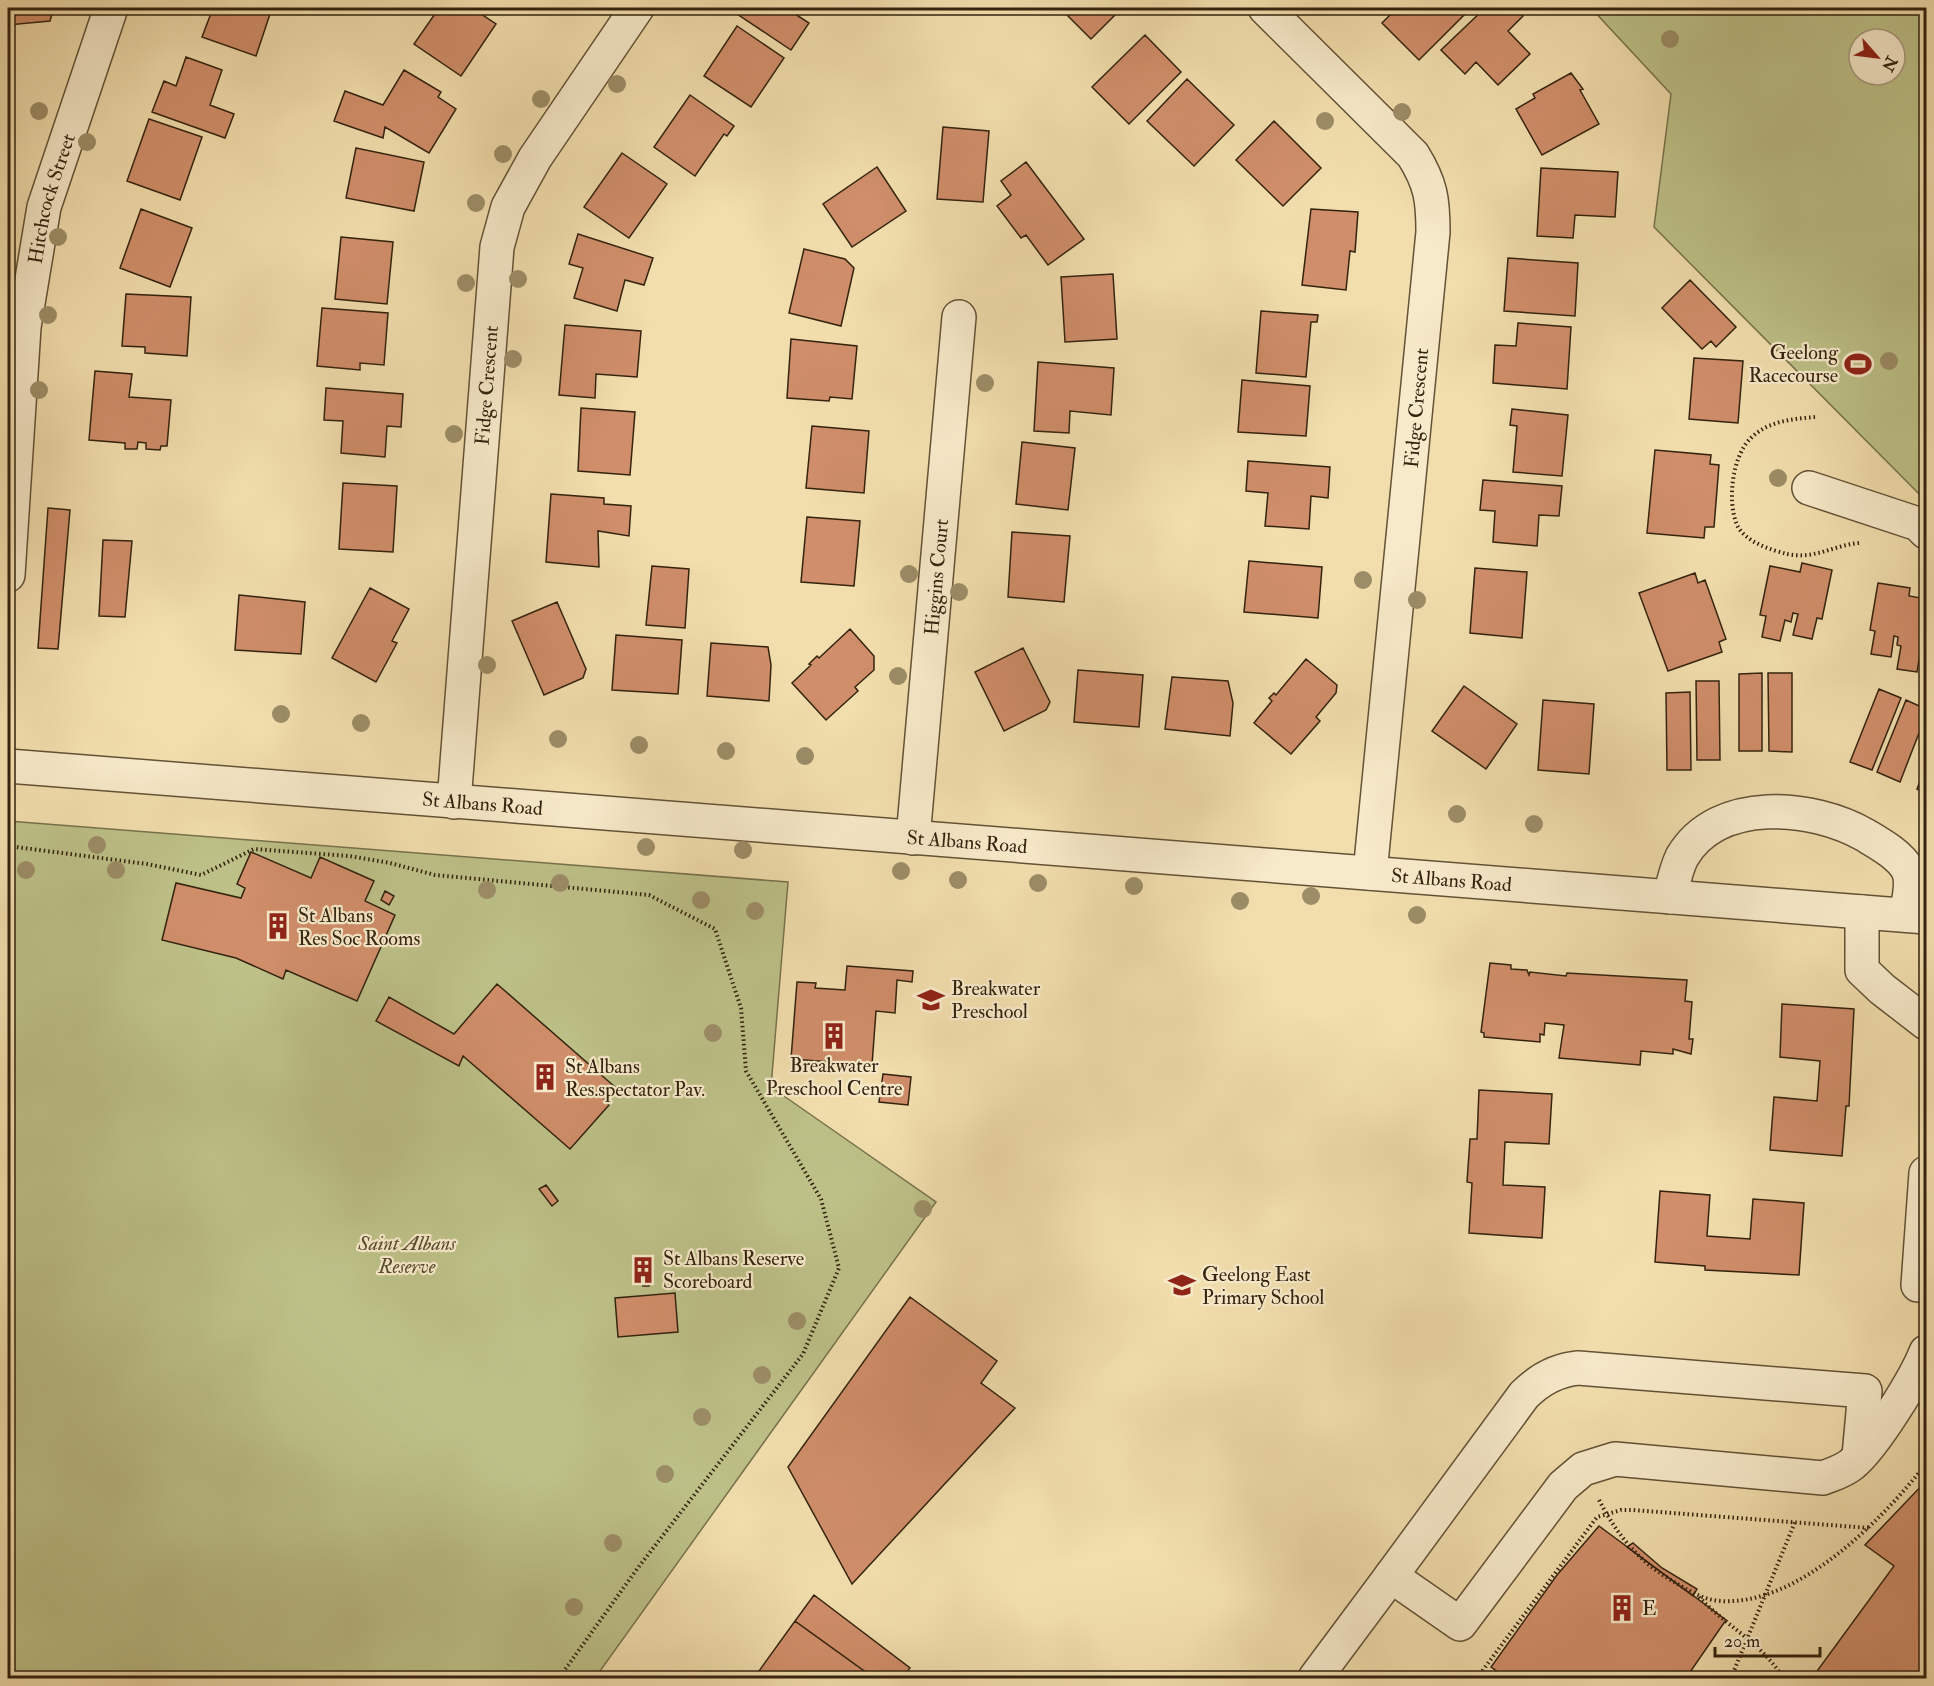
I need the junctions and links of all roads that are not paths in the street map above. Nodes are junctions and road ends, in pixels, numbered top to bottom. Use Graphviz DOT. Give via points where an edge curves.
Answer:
graph roads {
  1 [pos="111,8"];
  2 [pos="637,8"];
  3 [pos="1264,8"];
  4 [pos="959,317"];
  5 [pos="16,325"];
  6 [pos="1809,488"];
  7 [pos="1926,532"];
  8 [pos="8,575"];
  9 [pos="8,766"];
  10 [pos="454,802"];
  11 [pos="913,838"];
  12 [pos="1370,873"];
  13 [pos="1670,897"];
  14 [pos="1862,912"];
  15 [pos="1916,916"];
  16 [pos="1926,1023"];
  17 [pos="1926,1173"];
  18 [pos="1926,1286"];
  19 [pos="1926,1352"];
  20 [pos="1859,1457"];
  21 [pos="1391,1576"];
  22 [pos="1315,1678"];
  1 -- 5 [label="street, Hitchcock Street" via="44,207"];
  2 -- 10 [label="street, Fidge Crescent" via="536,158 508,207 497,247"];
  3 -- 12 [label="street, Fidge Crescent" via="1413,155 1433,196 1433,232"];
  4 -- 11 [label="street, Higgins Court"];
  5 -- 8 [label="street, Hitchcock Street"];
  6 -- 7 [label="street" via="1918,524"];
  9 -- 10 [label="street, St Albans Road"];
  10 -- 11 [label="street, St Albans Road"];
  11 -- 12 [label="street, St Albans Road"];
  12 -- 13 [label="street, St Albans Road"];
  13 -- 14 [label="street, St Albans Road"];
  13 -- 15 [label="street" via="1683,856 1705,834 1737,817 1789,812 1844,824 1895,856 1910,876"];
  14 -- 15 [label="street, St Albans Road"];
  14 -- 16 [label="street" via="1862,969"];
  17 -- 18 [label="street" via="1918,1286"];
  19 -- 20 [label="street" via="1903,1396"];
  20 -- 21 [label="street" via="1845,1469 1823,1478 1624,1459 1583,1469 1563,1486 1460,1624"];
  20 -- 21 [label="street" via="1865,1390 1578,1368 1562,1371 1540,1381 1524,1395"];
  21 -- 22 [label="street"];
}
